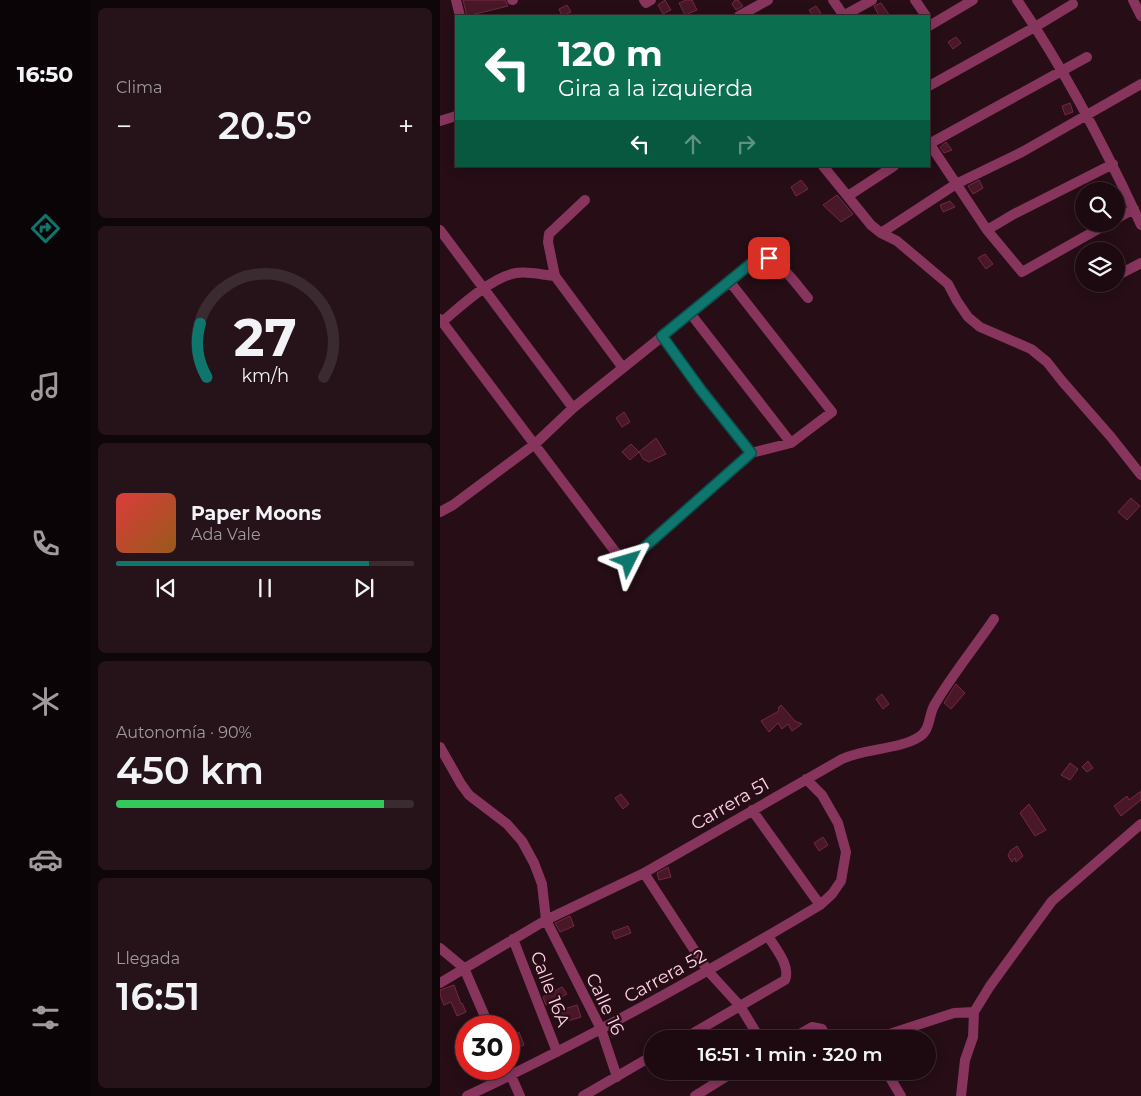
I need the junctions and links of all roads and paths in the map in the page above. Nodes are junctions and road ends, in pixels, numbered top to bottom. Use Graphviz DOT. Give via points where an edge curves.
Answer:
graph roads {
  1 [pos="456,0"];
  2 [pos="768,0"];
  3 [pos="833,0"];
  4 [pos="872,0"];
  5 [pos="916,0"];
  6 [pos="973,0"];
  7 [pos="1017,0"];
  8 [pos="1133,0"];
  9 [pos="1073,4"];
  10 [pos="460,15"];
  11 [pos="741,15"];
  12 [pos="842,15"];
  13 [pos="845,15"];
  14 [pos="925,15"];
  15 [pos="1141,16"];
  16 [pos="930,22"];
  17 [pos="1036,27"];
  18 [pos="1087,57"];
  19 [pos="1062,72"];
  20 [pos="1141,84"];
  21 [pos="930,85"];
  22 [pos="1087,115"];
  23 [pos="455,116"];
  24 [pos="440,121"];
  25 [pos="930,143"];
  26 [pos="930,145"];
  27 [pos="1113,164"];
  28 [pos="824,167"];
  29 [pos="892,167"];
  30 [pos="956,184"];
  31 [pos="848,196"];
  32 [pos="585,200"];
  33 [pos="1134,209"];
  34 [pos="1125,214"];
  35 [pos="1141,225"];
  36 [pos="440,230"];
  37 [pos="987,230"];
  38 [pos="1093,232"];
  39 [pos="881,233"];
  40 [pos="1141,263"];
  41 [pos="1125,271"];
  42 [pos="555,276"];
  43 [pos="730,282"];
  44 [pos="484,288"];
  45 [pos="808,298"];
  46 [pos="690,313"];
  47 [pos="441,321"];
  48 [pos="662,336"];
  49 [pos="623,368"];
  50 [pos="573,408"];
  51 [pos="792,443"];
  52 [pos="535,444"];
  53 [pos="751,453"];
  54 [pos="1141,475"];
  55 [pos="440,512"];
  56 [pos="994,619"];
  57 [pos="440,747"];
  58 [pos="806,779"];
  59 [pos="752,810"];
  60 [pos="1141,824"];
  61 [pos="644,873"];
  62 [pos="820,905"];
  63 [pos="546,920"];
  64 [pos="768,936"];
  65 [pos="513,939"];
  66 [pos="440,948"];
  67 [pos="464,968"];
  68 [pos="708,971"];
  69 [pos="440,983"];
  70 [pos="740,1006"];
  71 [pos="974,1012"];
  72 [pos="484,1015"];
  73 [pos="601,1029"];
  74 [pos="699,1030"];
  75 [pos="755,1030"];
  76 [pos="807,1030"];
  77 [pos="822,1030"];
  78 [pos="902,1030"];
  79 [pos="557,1052"];
  80 [pos="644,1061"];
  81 [pos="520,1068"];
  82 [pos="617,1077"];
  83 [pos="496,1080"];
  84 [pos="513,1080"];
  85 [pos="721,1080"];
  86 [pos="891,1080"];
  87 [pos="467,1096"];
  88 [pos="520,1096"];
  89 [pos="583,1096"];
  90 [pos="695,1096"];
  91 [pos="901,1096"];
  92 [pos="961,1096"];
  1 -- 10 [label="street"];
  2 -- 11 [label="street"];
  3 -- 12 [label="street"];
  4 -- 13 [label="street"];
  5 -- 14 [label="street"];
  6 -- 16 [label="street"];
  7 -- 17 [label="street"];
  8 -- 15 [label="street"];
  9 -- 17 [label="street"];
  17 -- 19 [label="street"];
  17 -- 21 [label="street"];
  18 -- 19 [label="street"];
  19 -- 22 [label="street"];
  19 -- 25 [label="street"];
  20 -- 22 [label="street"];
  22 -- 27 [label="street"];
  22 -- 30 [label="street"];
  23 -- 24 [label="street"];
  26 -- 30 [label="street"];
  27 -- 33 [label="street"];
  27 -- 37 [label="street"];
  28 -- 31 [label="street"];
  29 -- 31 [label="street"];
  30 -- 37 [label="street"];
  30 -- 39 [label="street"];
  31 -- 39 [label="street"];
  32 -- 42 [label="street" via="549,234"];
  33 -- 34 [label="street"];
  33 -- 35 [label="street"];
  36 -- 44 [label="street"];
  37 -- 38 [label="street" via="1022,272"];
  39 -- 54 [label="street" via="897,241 948,284 968,317 980,327 1031,349 1047,362"];
  40 -- 41 [label="street"];
  42 -- 44 [label="street" via="518,272"];
  42 -- 49 [label="street"];
  43 -- 45 [label="street" via="760,257 769,258"];
  43 -- 46 [label="street"];
  43 -- 51 [label="street" via="832,412"];
  44 -- 47 [label="street"];
  44 -- 50 [label="street"];
  46 -- 48 [label="street"];
  46 -- 51 [label="street"];
  47 -- 52 [label="street"];
  48 -- 49 [label="street"];
  48 -- 53 [label="street"];
  49 -- 50 [label="street"];
  50 -- 52 [label="street"];
  51 -- 53 [label="street"];
  52 -- 53 [label="street" via="614,550 629,561"];
  52 -- 55 [label="street"];
  56 -- 58 [label="street, Carrera 51" via="934,705 926,731 921,736 852,754"];
  57 -- 63 [label="street" via="469,795 507,824 522,841 542,884"];
  58 -- 59 [label="street, Carrera 51"];
  58 -- 62 [label="street, Carrera 52" via="822,795 838,823 846,852 841,881"];
  59 -- 61 [label="street, Carrera 51"];
  59 -- 62 [label="street"];
  60 -- 71 [label="street" via="1052,900"];
  61 -- 63 [label="street, Carrera 51"];
  61 -- 68 [label="street"];
  62 -- 64 [label="street, Carrera 52"];
  63 -- 65 [label="street, Carrera 51"];
  63 -- 73 [label="street, Calle 16"];
  64 -- 68 [label="street, Carrera 52"];
  64 -- 70 [label="street" via="788,974 785,980"];
  65 -- 67 [label="street, Carrera 51"];
  65 -- 79 [label="street, Calle 16A"];
  66 -- 67 [label="street"];
  67 -- 69 [label="street, Carrera 51"];
  67 -- 72 [label="street"];
  68 -- 70 [label="street"];
  68 -- 73 [label="street, Carrera 52"];
  70 -- 74 [label="street"];
  70 -- 75 [label="street"];
  71 -- 78 [label="street" via="954,1013"];
  71 -- 92 [label="street" via="973,1037 965,1060"];
  73 -- 79 [label="street, Carrera 52"];
  73 -- 82 [label="street, Calle 16"];
  76 -- 77 [label="street" via="812,1027"];
  79 -- 81 [label="street, Carrera 52"];
  80 -- 82 [label="street"];
  82 -- 89 [label="street"];
  83 -- 87 [label="street, Carrera 52"];
  84 -- 88 [label="street"];
  85 -- 90 [label="street"];
  86 -- 91 [label="street"];
}
